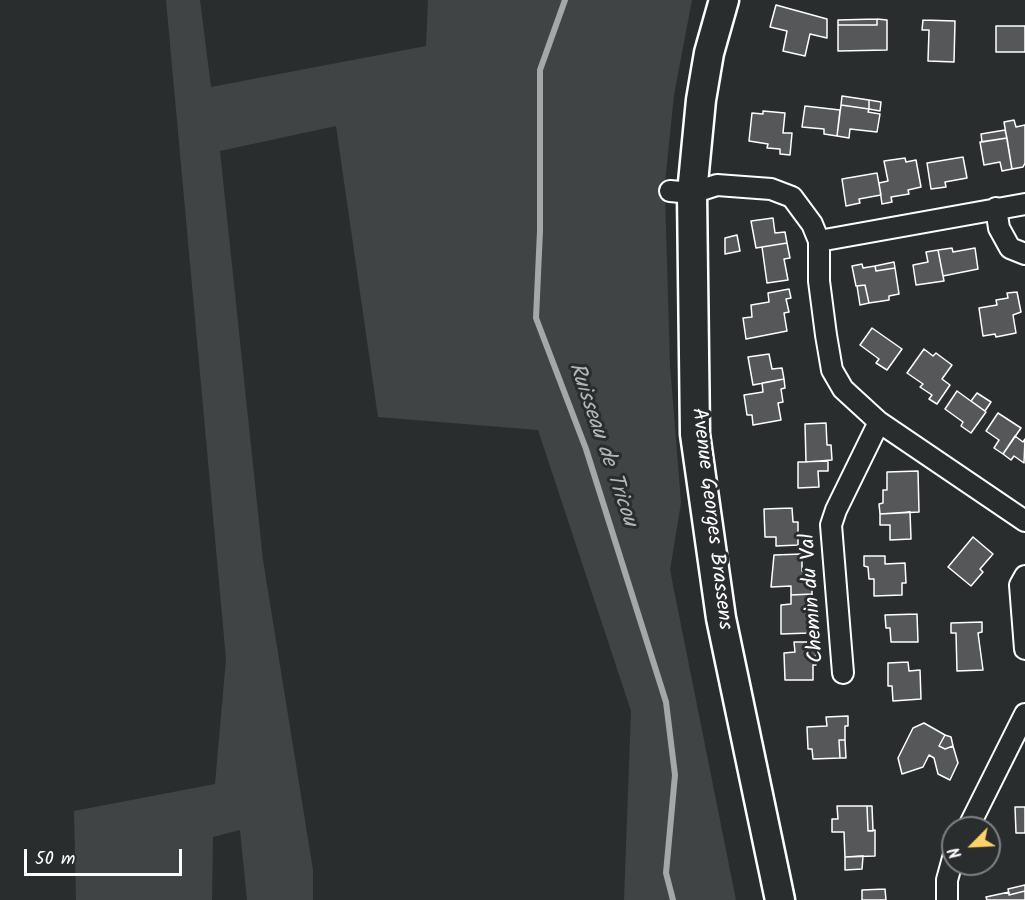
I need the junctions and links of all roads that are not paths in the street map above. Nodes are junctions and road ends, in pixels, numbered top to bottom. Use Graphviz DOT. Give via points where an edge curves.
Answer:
graph roads {
  1 [pos="724,0"];
  2 [pos="681,192"];
  3 [pos="1025,204"];
  4 [pos="996,208"];
  5 [pos="819,241"];
  6 [pos="1025,254"];
  7 [pos="879,422"];
  8 [pos="1025,521"];
  9 [pos="1025,576"];
  10 [pos="1025,649"];
  11 [pos="843,673"];
  12 [pos="1025,714"];
  13 [pos="974,816"];
  14 [pos="948,876"];
  15 [pos="780,900"];
  16 [pos="947,900"];
  1 -- 2 [label="street, Avenue Georges Brassens"];
  2 -- 5 [label="street" via="717,185 771,189 792,197"];
  2 -- 15 [label="street, Avenue Georges Brassens" via="695,434 721,618"];
  3 -- 4 [label="street"];
  4 -- 5 [label="street"];
  4 -- 6 [label="street" via="999,228 1010,248"];
  5 -- 7 [label="street" via="819,281 832,370 843,389"];
  7 -- 8 [label="street"];
  7 -- 11 [label="street, Chemin du Val" via="831,525"];
  9 -- 10 [label="street" via="1020,585"];
  12 -- 13 [label="street"];
  14 -- 16 [label="street"];
}
